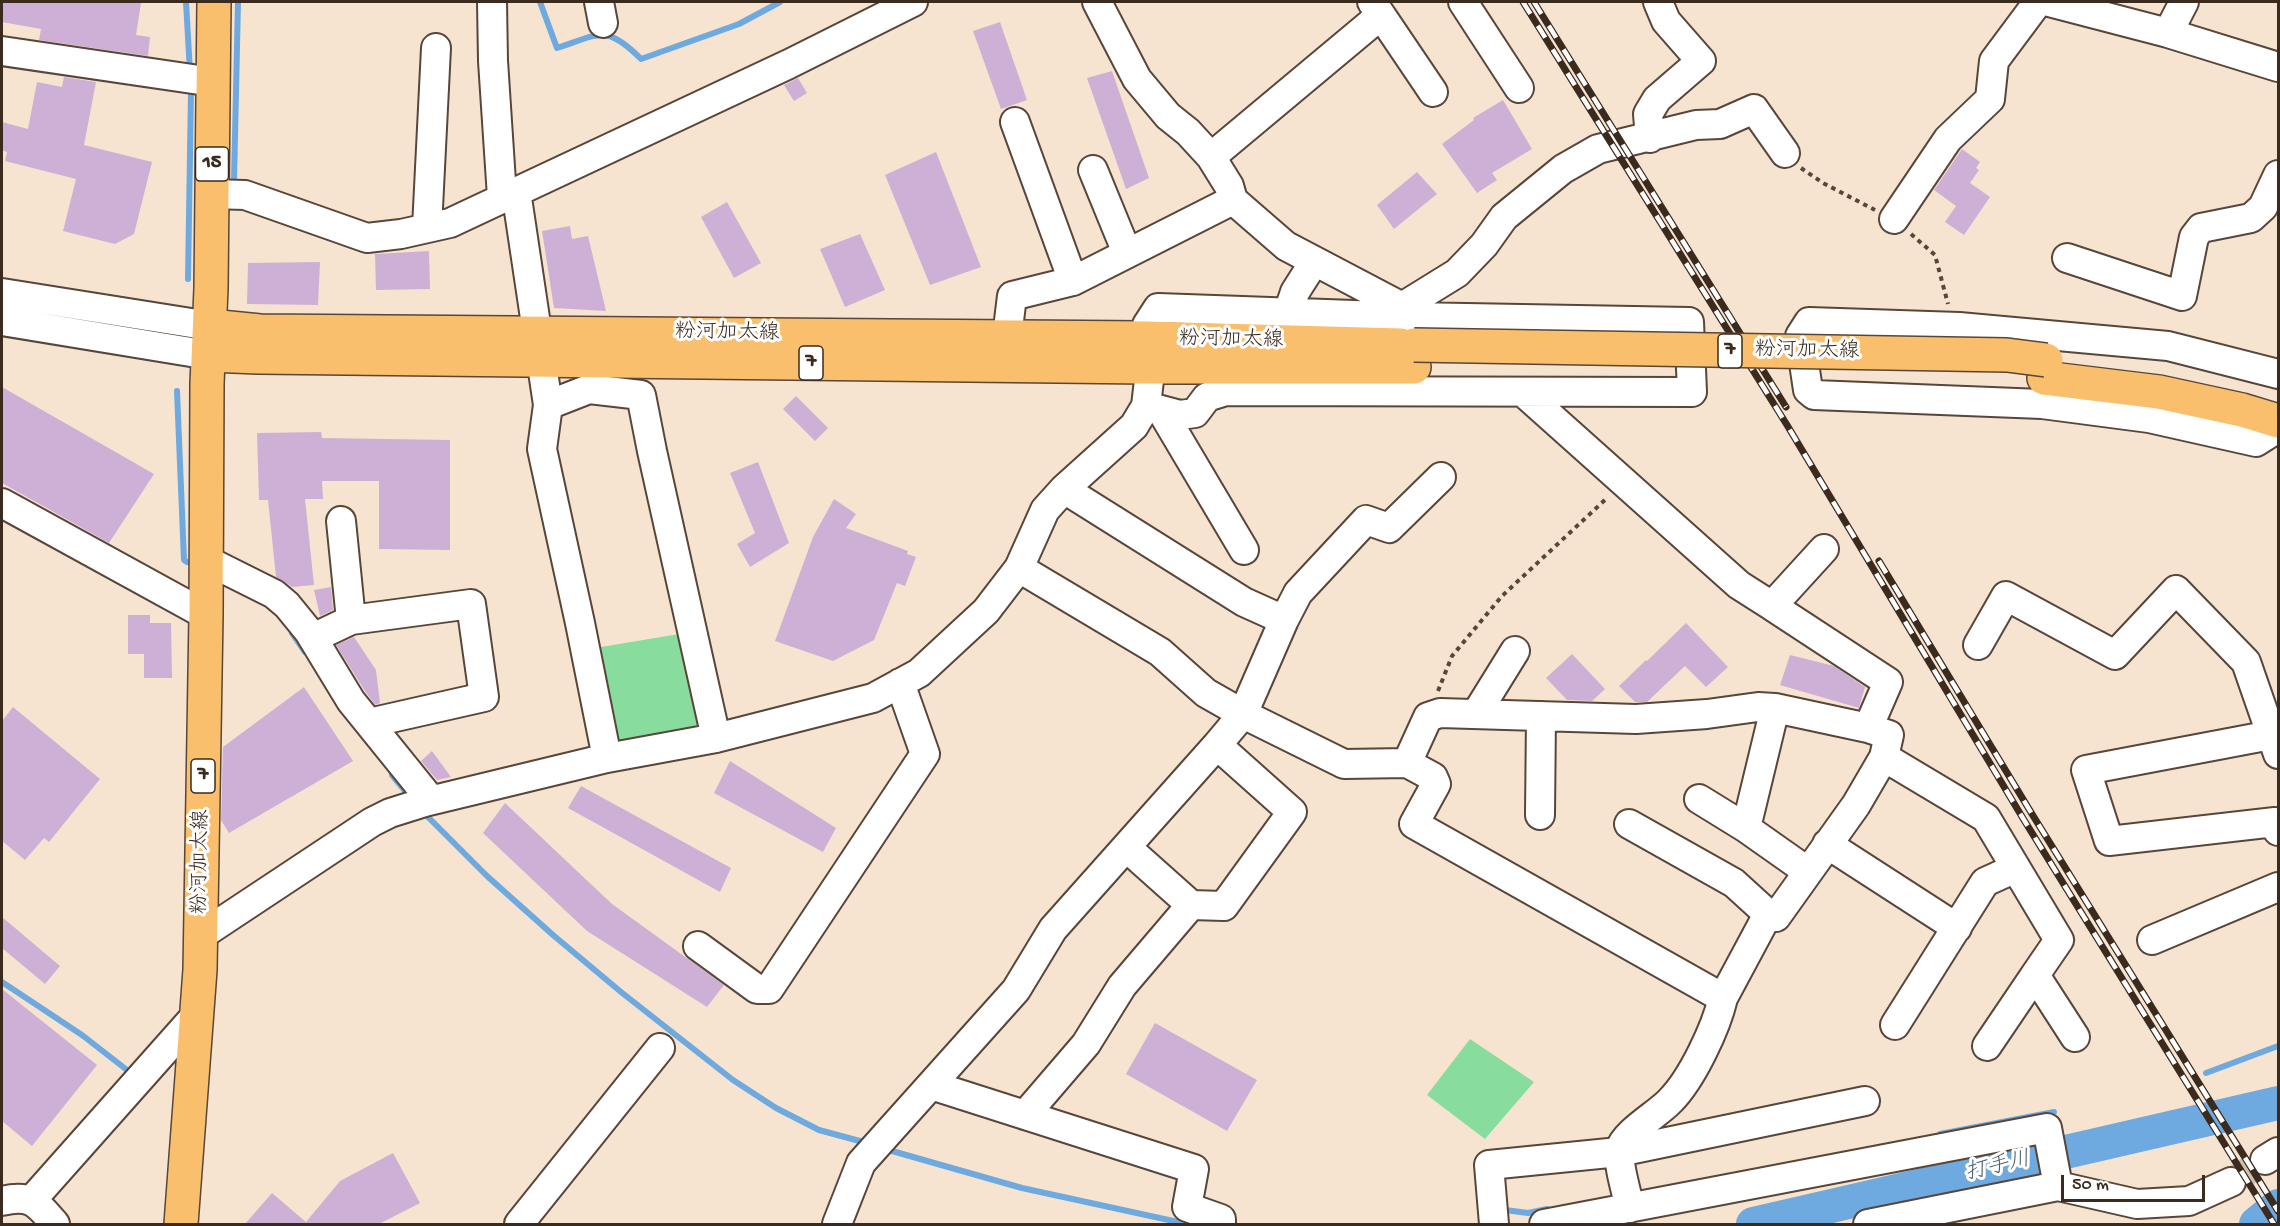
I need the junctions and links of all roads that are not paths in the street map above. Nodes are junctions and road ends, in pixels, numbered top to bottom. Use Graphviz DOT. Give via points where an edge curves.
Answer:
graph roads {
  1 [pos="214,2"];
  2 [pos="492,2"];
  3 [pos="913,2"];
  4 [pos="1097,2"];
  5 [pos="1464,2"];
  6 [pos="1658,2"];
  7 [pos="2037,2"];
  8 [pos="2049,2"];
  9 [pos="2184,2"];
  10 [pos="1377,8"];
  11 [pos="2168,33"];
  12 [pos="436,48"];
  13 [pos="2,51"];
  14 [pos="2278,67"];
  15 [pos="213,82"];
  16 [pos="1519,88"];
  17 [pos="1433,92"];
  18 [pos="1015,122"];
  19 [pos="1650,138"];
  20 [pos="1785,153"];
  21 [pos="1211,157"];
  22 [pos="1093,170"];
  23 [pos="2278,175"];
  24 [pos="211,194"];
  25 [pos="509,194"];
  26 [pos="1233,200"];
  27 [pos="1894,219"];
  28 [pos="428,228"];
  29 [pos="1127,253"];
  30 [pos="2067,258"];
  31 [pos="1314,262"];
  32 [pos="1073,281"];
  33 [pos="2,293"];
  34 [pos="1288,313"];
  35 [pos="2,321"];
  36 [pos="1410,334"];
  37 [pos="1007,337"];
  38 [pos="209,340"];
  39 [pos="540,346"];
  40 [pos="1146,352"];
  41 [pos="2045,369"];
  42 [pos="2278,375"];
  43 [pos="1523,392"];
  44 [pos="2278,397"];
  45 [pos="548,405"];
  46 [pos="1153,408"];
  47 [pos="2278,421"];
  48 [pos="2278,428"];
  49 [pos="1441,477"];
  50 [pos="1064,489"];
  51 [pos="2,503"];
  52 [pos="341,521"];
  53 [pos="1824,549"];
  54 [pos="1244,550"];
  55 [pos="206,560"];
  56 [pos="1019,568"];
  57 [pos="1772,606"];
  58 [pos="206,615"];
  59 [pos="351,620"];
  60 [pos="1284,620"];
  61 [pos="313,639"];
  62 [pos="1978,645"];
  63 [pos="1515,651"];
  64 [pos="900,683"];
  65 [pos="1775,708"];
  66 [pos="1243,714"];
  67 [pos="1476,714"];
  68 [pos="1541,716"];
  69 [pos="369,723"];
  70 [pos="1868,728"];
  71 [pos="716,738"];
  72 [pos="2275,744"];
  73 [pos="1217,745"];
  74 [pos="1884,757"];
  75 [pos="607,758"];
  76 [pos="1407,763"];
  77 [pos="1699,799"];
  78 [pos="422,803"];
  79 [pos="1540,815"];
  80 [pos="1629,824"];
  81 [pos="1746,828"];
  82 [pos="2278,831"];
  83 [pos="1827,844"];
  84 [pos="1126,847"];
  85 [pos="2016,868"];
  86 [pos="1807,871"];
  87 [pos="2278,887"];
  88 [pos="1191,905"];
  89 [pos="1767,914"];
  90 [pos="1957,928"];
  91 [pos="200,936"];
  92 [pos="2152,940"];
  93 [pos="698,946"];
  94 [pos="2035,975"];
  95 [pos="1723,998"];
  96 [pos="198,1013"];
  97 [pos="1895,1026"];
  98 [pos="2075,1036"];
  99 [pos="1987,1046"];
  100 [pos="660,1048"];
  101 [pos="931,1084"];
  102 [pos="1865,1101"];
  103 [pos="1025,1115"];
  104 [pos="1619,1152"];
  105 [pos="2231,1182"];
  106 [pos="2058,1186"];
  107 [pos="2,1201"];
  108 [pos="31,1201"];
  109 [pos="1630,1208"];
  110 [pos="55,1224"];
  111 [pos="181,1224"];
  112 [pos="519,1224"];
  113 [pos="837,1224"];
  114 [pos="1221,1224"];
  115 [pos="1494,1224"];
  116 [pos="1544,1224"];
  117 [pos="1868,1224"];
  1 -- 15 [label="main road, 15"];
  2 -- 25 [label="street" via="493,61"];
  3 -- 25 [label="street"];
  4 -- 21 [label="street" via="1137,79 1167,116"];
  5 -- 16 [label="street"];
  6 -- 19 [label="street" via="1666,21 1701,61 1657,99 1648,114"];
  7 -- 27 [label="street" via="1994,61 1990,99 1948,139"];
  8 -- 11 [label="street"];
  9 -- 11 [label="street"];
  10 -- 17 [label="street"];
  10 -- 21 [label="street"];
  11 -- 14 [label="street"];
  12 -- 28 [label="street"];
  13 -- 15 [label="street"];
  15 -- 24 [label="main road, 15"];
  18 -- 32 [label="street"];
  19 -- 20 [label="street" via="1696,125 1720,124 1754,109"];
  19 -- 36 [label="street" via="1598,149 1563,169 1504,217"];
  21 -- 26 [label="street"];
  22 -- 29 [label="street"];
  23 -- 30 [label="street" via="2263,207 2251,218 2201,228 2194,237 2182,296"];
  24 -- 28 [label="street" via="245,195 367,238"];
  24 -- 38 [label="main road, 15"];
  25 -- 28 [label="street" via="450,223"];
  25 -- 39 [label="street"];
  26 -- 29 [label="street"];
  26 -- 31 [label="street" via="1286,246"];
  29 -- 32 [label="street"];
  31 -- 34 [label="street" via="1295,291"];
  31 -- 36 [label="street"];
  32 -- 37 [label="street" via="1012,296"];
  33 -- 38 [label="street"];
  34 -- 36 [label="street"];
  34 -- 40 [label="street" via="1158,308 1147,325"];
  35 -- 38 [label="street"];
  36 -- 40 [label="main road, 粉河加太線 / 7"];
  36 -- 41 [label="main road, 粉河加太線 / 7, bridge" via="1996,355"];
  36 -- 43 [label="street" via="1689,322 1692,393"];
  37 -- 39 [label="main road, 粉河加太線 / 7"];
  37 -- 40 [label="main road, 粉河加太線 / 7"];
  38 -- 39 [label="main road, 粉河加太線 / 7" via="260,331"];
  38 -- 55 [label="main road, 粉河加太線 / 7"];
  39 -- 40 [label="main road, 粉河加太線 / 7"];
  39 -- 45 [label="street"];
  40 -- 46 [label="street"];
  41 -- 44 [label="main road, 粉河加太線 / 7" via="2167,374"];
  41 -- 47 [label="main road, 粉河加太線 / 7"];
  42 -- 48 [label="street" via="2168,346 1959,327 1809,322 1800,336 1808,390 1814,395 2042,404 2149,418 2256,442"];
  43 -- 46 [label="street" via="1226,391 1207,397 1195,413 1180,415"];
  43 -- 57 [label="street" via="1739,585"];
  45 -- 71 [label="street" via="589,389 641,395"];
  45 -- 75 [label="street" via="542,449"];
  46 -- 50 [label="street"];
  46 -- 54 [label="street"];
  49 -- 60 [label="street" via="1389,528 1366,520 1298,592"];
  50 -- 56 [label="street" via="1045,510"];
  50 -- 60 [label="street" via="1244,602"];
  51 -- 58 [label="street"];
  52 -- 59 [label="street"];
  53 -- 57 [label="street"];
  55 -- 58 [label="main road, 粉河加太線 / 7"];
  55 -- 61 [label="street" via="274,594"];
  56 -- 64 [label="street" via="986,611 919,673"];
  56 -- 66 [label="street" via="1160,652 1206,693"];
  57 -- 70 [label="street" via="1888,682"];
  58 -- 91 [label="main road, 粉河加太線 / 7"];
  59 -- 61 [label="street"];
  59 -- 69 [label="street" via="471,604 484,697"];
  60 -- 66 [label="street"];
  61 -- 69 [label="street"];
  62 -- 72 [label="street" via="2006,596 2115,655 2176,590 2246,662"];
  63 -- 67 [label="street"];
  64 -- 71 [label="street" via="873,698"];
  64 -- 93 [label="street" via="925,753 769,989 757,989"];
  65 -- 68 [label="street" via="1636,720"];
  65 -- 70 [label="street"];
  65 -- 81 [label="street"];
  66 -- 73 [label="street"];
  66 -- 76 [label="street" via="1344,764"];
  67 -- 68 [label="street"];
  67 -- 76 [label="street" via="1440,713 1428,717"];
  68 -- 79 [label="street"];
  69 -- 78 [label="street"];
  70 -- 74 [label="street" via="1889,735"];
  71 -- 75 [label="street"];
  72 -- 82 [label="street" via="2086,770 2109,841 2275,822"];
  73 -- 84 [label="street"];
  73 -- 88 [label="street" via="1292,812 1224,906"];
  74 -- 83 [label="street"];
  74 -- 85 [label="street" via="1986,818"];
  75 -- 78 [label="street"];
  76 -- 95 [label="street" via="1433,777 1436,784 1414,824"];
  77 -- 81 [label="street"];
  78 -- 91 [label="street" via="372,822"];
  80 -- 89 [label="street" via="1734,883"];
  81 -- 86 [label="street"];
  83 -- 86 [label="street"];
  83 -- 90 [label="street"];
  84 -- 88 [label="street"];
  84 -- 101 [label="street" via="1053,929 1016,990"];
  85 -- 90 [label="street" via="1986,882"];
  85 -- 94 [label="street" via="2059,940"];
  86 -- 89 [label="street" via="1776,917"];
  87 -- 92 [label="street"];
  88 -- 103 [label="street" via="1122,986 1086,1044"];
  89 -- 95 [label="street"];
  90 -- 97 [label="street"];
  91 -- 96 [label="main road, 粉河加太線 / 7"];
  94 -- 98 [label="street"];
  94 -- 99 [label="street"];
  95 -- 104 [label="street" via="1718,1019 1696,1063 1672,1100 1623,1141"];
  96 -- 108 [label="street"];
  96 -- 111 [label="main road, 粉河加太線 / 7"];
  100 -- 112 [label="street"];
  101 -- 103 [label="street"];
  101 -- 113 [label="street" via="861,1163"];
  102 -- 104 [label="street"];
  103 -- 114 [label="street" via="1194,1169 1187,1207 1221,1219"];
  104 -- 109 [label="street"];
  104 -- 115 [label="street" via="1489,1166"];
  105 -- 106 [label="street" via="2189,1201 2137,1204"];
  106 -- 109 [label="street" via="2047,1128"];
  106 -- 117 [label="street"];
  107 -- 108 [label="street" via="24,1197"];
  108 -- 110 [label="street"];
  109 -- 116 [label="street"];
}
